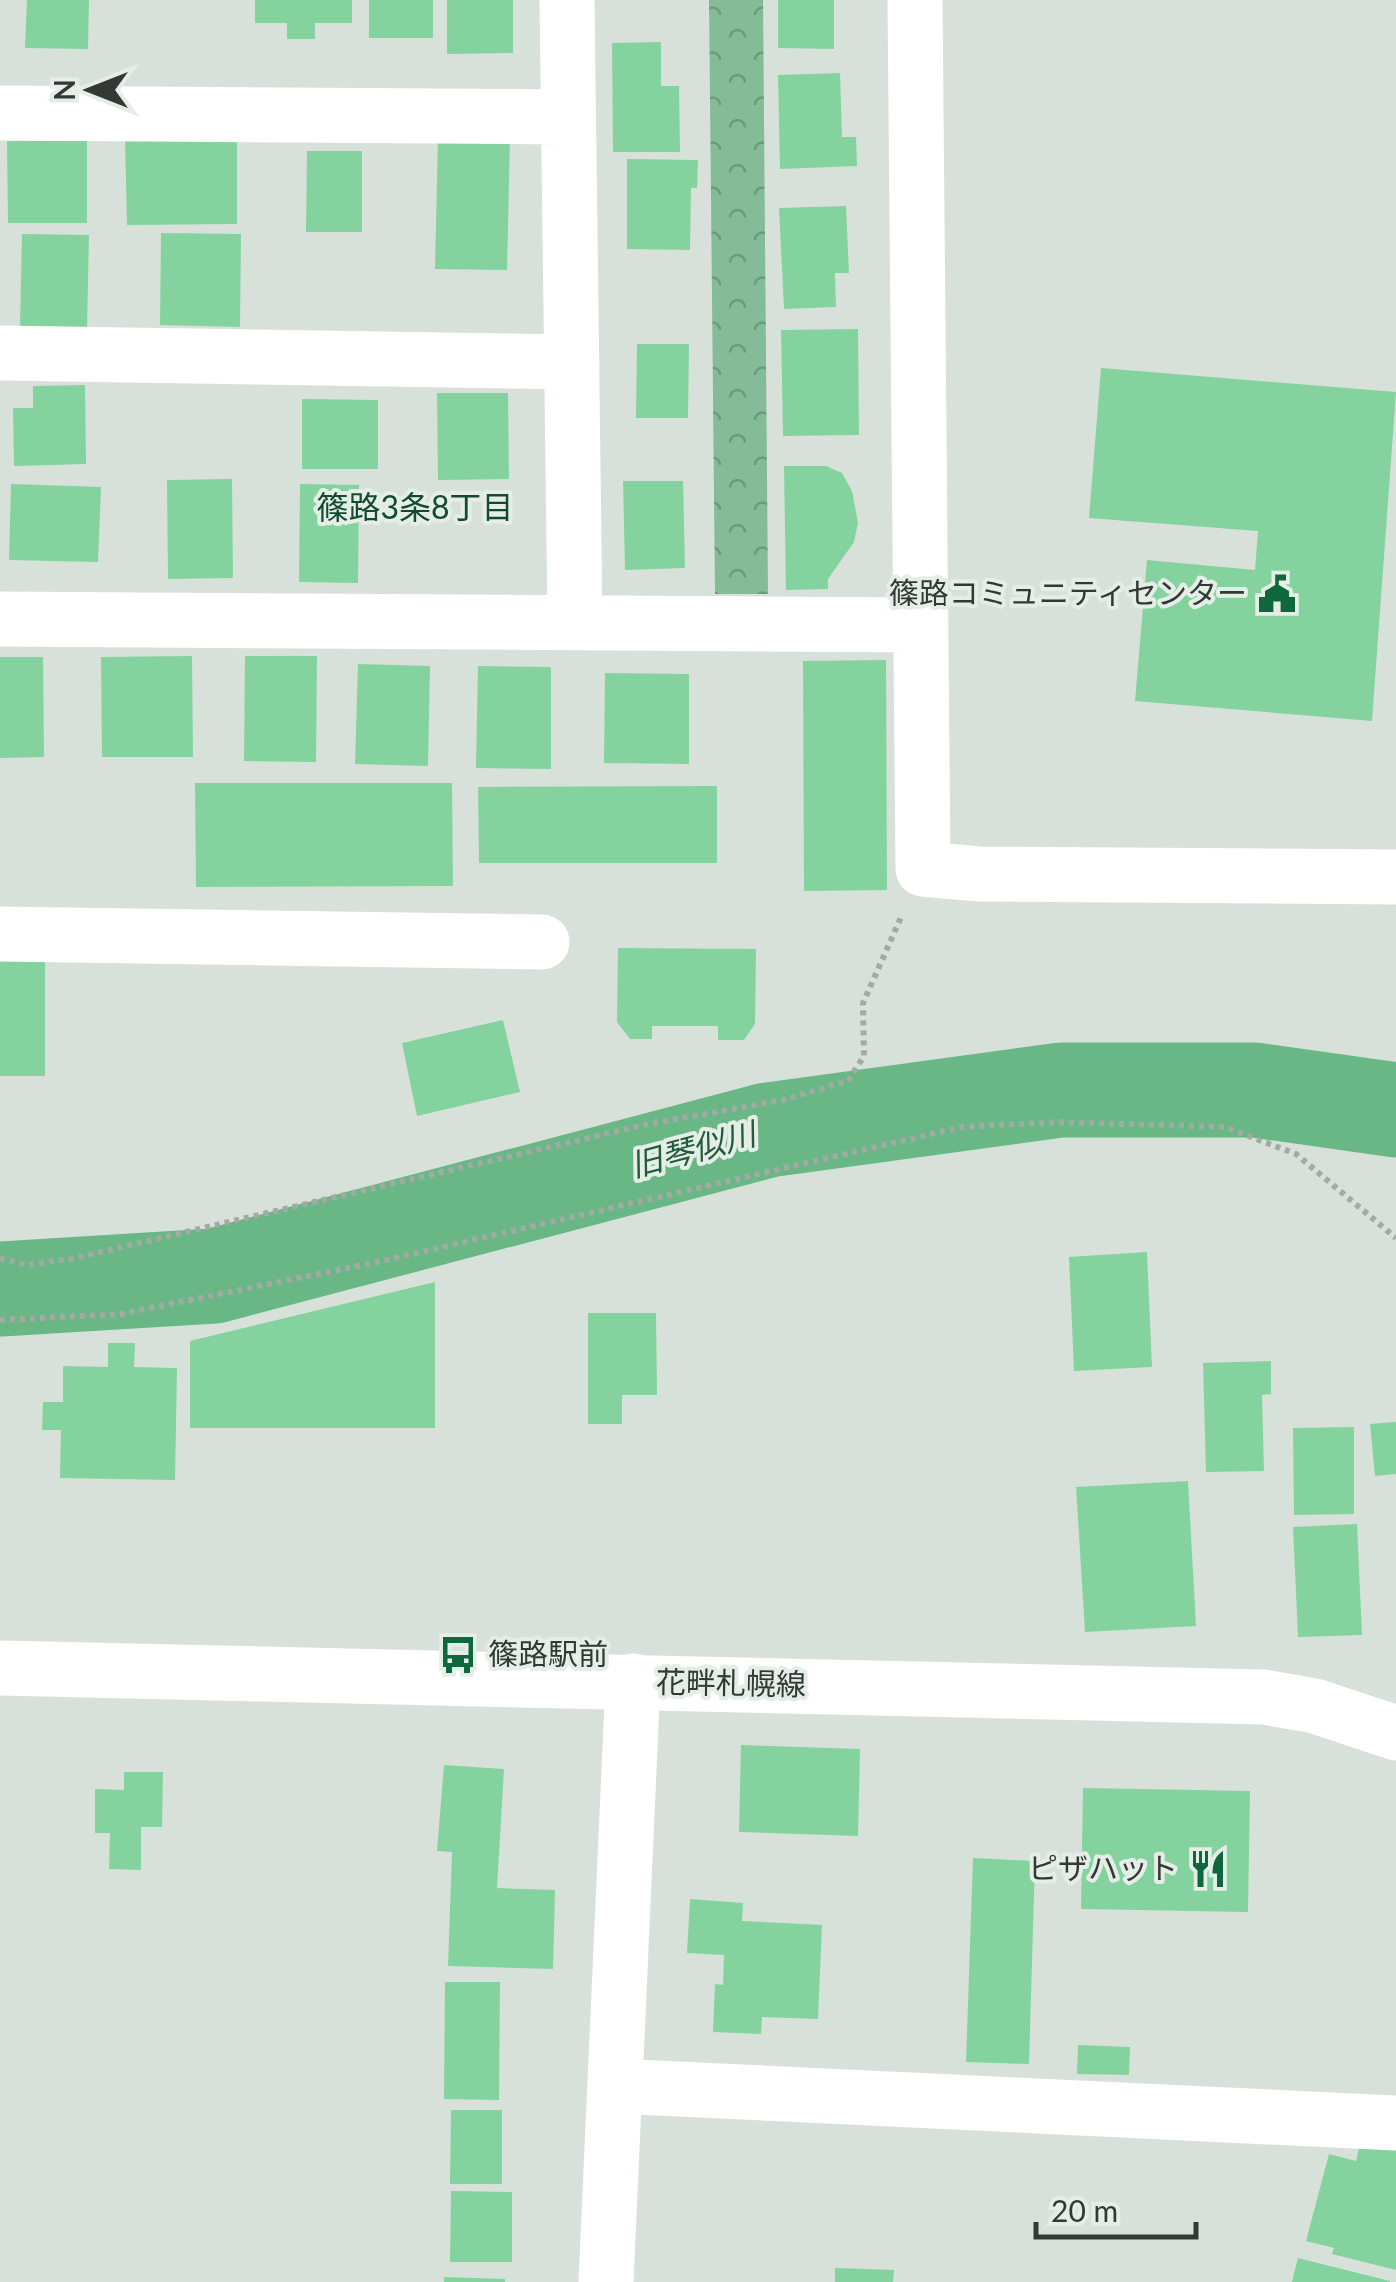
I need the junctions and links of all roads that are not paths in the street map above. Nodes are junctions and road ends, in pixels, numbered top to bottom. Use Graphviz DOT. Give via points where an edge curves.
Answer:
graph roads {
  1 [pos="567,0"];
  2 [pos="916,0"];
  3 [pos="0,114"];
  4 [pos="566,117"];
  5 [pos="0,353"];
  6 [pos="572,362"];
  7 [pos="0,619"];
  8 [pos="574,622"];
  9 [pos="922,626"];
  10 [pos="1396,878"];
  11 [pos="0,934"];
  12 [pos="542,942"];
  13 [pos="0,1668"];
  14 [pos="633,1681"];
  15 [pos="1396,1733"];
  16 [pos="615,2086"];
  17 [pos="1396,2124"];
  18 [pos="606,2282"];
  1 -- 4 [label="street"];
  2 -- 9 [label="street"];
  3 -- 4 [label="street"];
  4 -- 6 [label="street"];
  5 -- 6 [label="street"];
  6 -- 8 [label="street"];
  7 -- 8 [label="street"];
  8 -- 9 [label="street"];
  9 -- 10 [label="street" via="923,869"];
  11 -- 12 [label="street"];
  13 -- 14 [label="street, 花畔札幌線"];
  14 -- 15 [label="street, 花畔札幌線" via="1264,1697"];
  14 -- 16 [label="street"];
  16 -- 17 [label="street"];
  16 -- 18 [label="street"];
}
